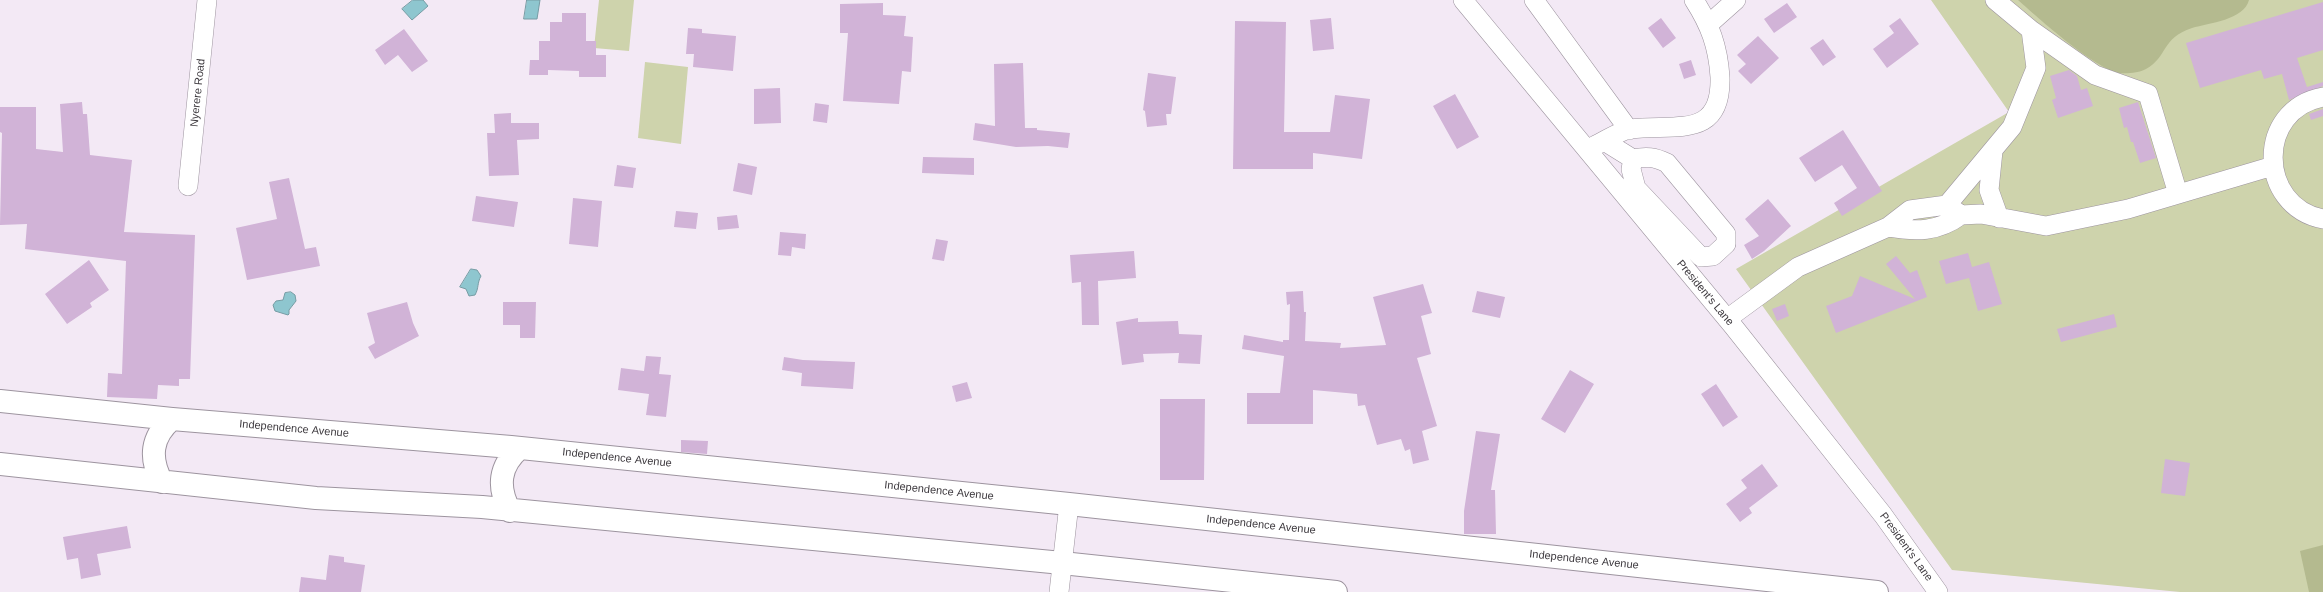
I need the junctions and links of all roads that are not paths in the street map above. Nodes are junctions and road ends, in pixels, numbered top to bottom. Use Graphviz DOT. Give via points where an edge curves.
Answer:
graph roads {
  1 [pos="207,0"];
  2 [pos="1463,0"];
  3 [pos="1534,0"];
  4 [pos="1694,0"];
  5 [pos="1736,0"];
  6 [pos="1995,0"];
  7 [pos="1709,24"];
  8 [pos="2031,30"];
  9 [pos="2323,98"];
  10 [pos="1629,130"];
  11 [pos="1604,141"];
  12 [pos="1586,150"];
  13 [pos="1993,151"];
  14 [pos="1633,159"];
  15 [pos="2273,166"];
  16 [pos="188,186"];
  17 [pos="2178,194"];
  18 [pos="1954,210"];
  19 [pos="1999,218"];
  20 [pos="2323,219"];
  21 [pos="1727,319"];
  22 [pos="0,401"];
  23 [pos="143,416"];
  24 [pos="172,418"];
  25 [pos="491,445"];
  26 [pos="520,448"];
  27 [pos="0,464"];
  28 [pos="133,479"];
  29 [pos="162,482"];
  30 [pos="1069,504"];
  31 [pos="482,507"];
  32 [pos="510,511"];
  33 [pos="1062,563"];
  34 [pos="1059,592"];
  35 [pos="1336,592"];
  36 [pos="1877,592"];
  37 [pos="1938,592"];
  1 -- 16 [label="street, Nyerere Road"];
  2 -- 12 [label="street, President's Lane"];
  3 -- 10 [label="street"];
  4 -- 7 [label="street"];
  5 -- 7 [label="street"];
  6 -- 8 [label="street"];
  7 -- 10 [label="street" via="1719,62 1720,86 1718,105 1710,117 1694,125"];
  8 -- 13 [label="street" via="2036,68 2012,127"];
  8 -- 17 [label="street" via="2095,75 2148,94"];
  9 -- 15 [label="street" via="2306,103 2287,119 2275,141"];
  10 -- 11 [label="street"];
  11 -- 12 [label="street"];
  11 -- 14 [label="street"];
  12 -- 21 [label="street, President's Lane"];
  13 -- 18 [label="street"];
  13 -- 19 [label="street" via="1989,190"];
  14 -- 14 [label="street" via="1657,158 1667,163 1726,234 1726,244 1713,256 1701,257 1636,188 1632,178"];
  15 -- 17 [label="street"];
  15 -- 20 [label="street" via="2280,188 2287,198 2306,214"];
  17 -- 19 [label="street" via="2128,209 2046,226"];
  18 -- 19 [label="street"];
  18 -- 21 [label="street" via="1910,210 1888,227 1798,267"];
  21 -- 37 [label="street, President's Lane" via="1883,515"];
  22 -- 23 [label="main road, Independence Avenue"];
  23 -- 24 [label="main road, Independence Avenue"];
  23 -- 28 [label="main road" via="152,437 152,449 149,460"];
  24 -- 25 [label="main road, Independence Avenue"];
  24 -- 29 [label="main road" via="163,426 153,448 153,459"];
  25 -- 26 [label="main road, Independence Avenue"];
  25 -- 31 [label="main road" via="500,466 500,478 497,489"];
  26 -- 30 [label="main road, Independence Avenue"];
  26 -- 32 [label="main road" via="512,455 501,477 504,500"];
  27 -- 28 [label="main road"];
  28 -- 29 [label="main road"];
  29 -- 31 [label="main road" via="316,498"];
  30 -- 33 [label="street"];
  30 -- 36 [label="main road, Independence Avenue"];
  31 -- 32 [label="main road"];
  32 -- 33 [label="main road"];
  33 -- 34 [label="street"];
  33 -- 35 [label="main road"];
}
